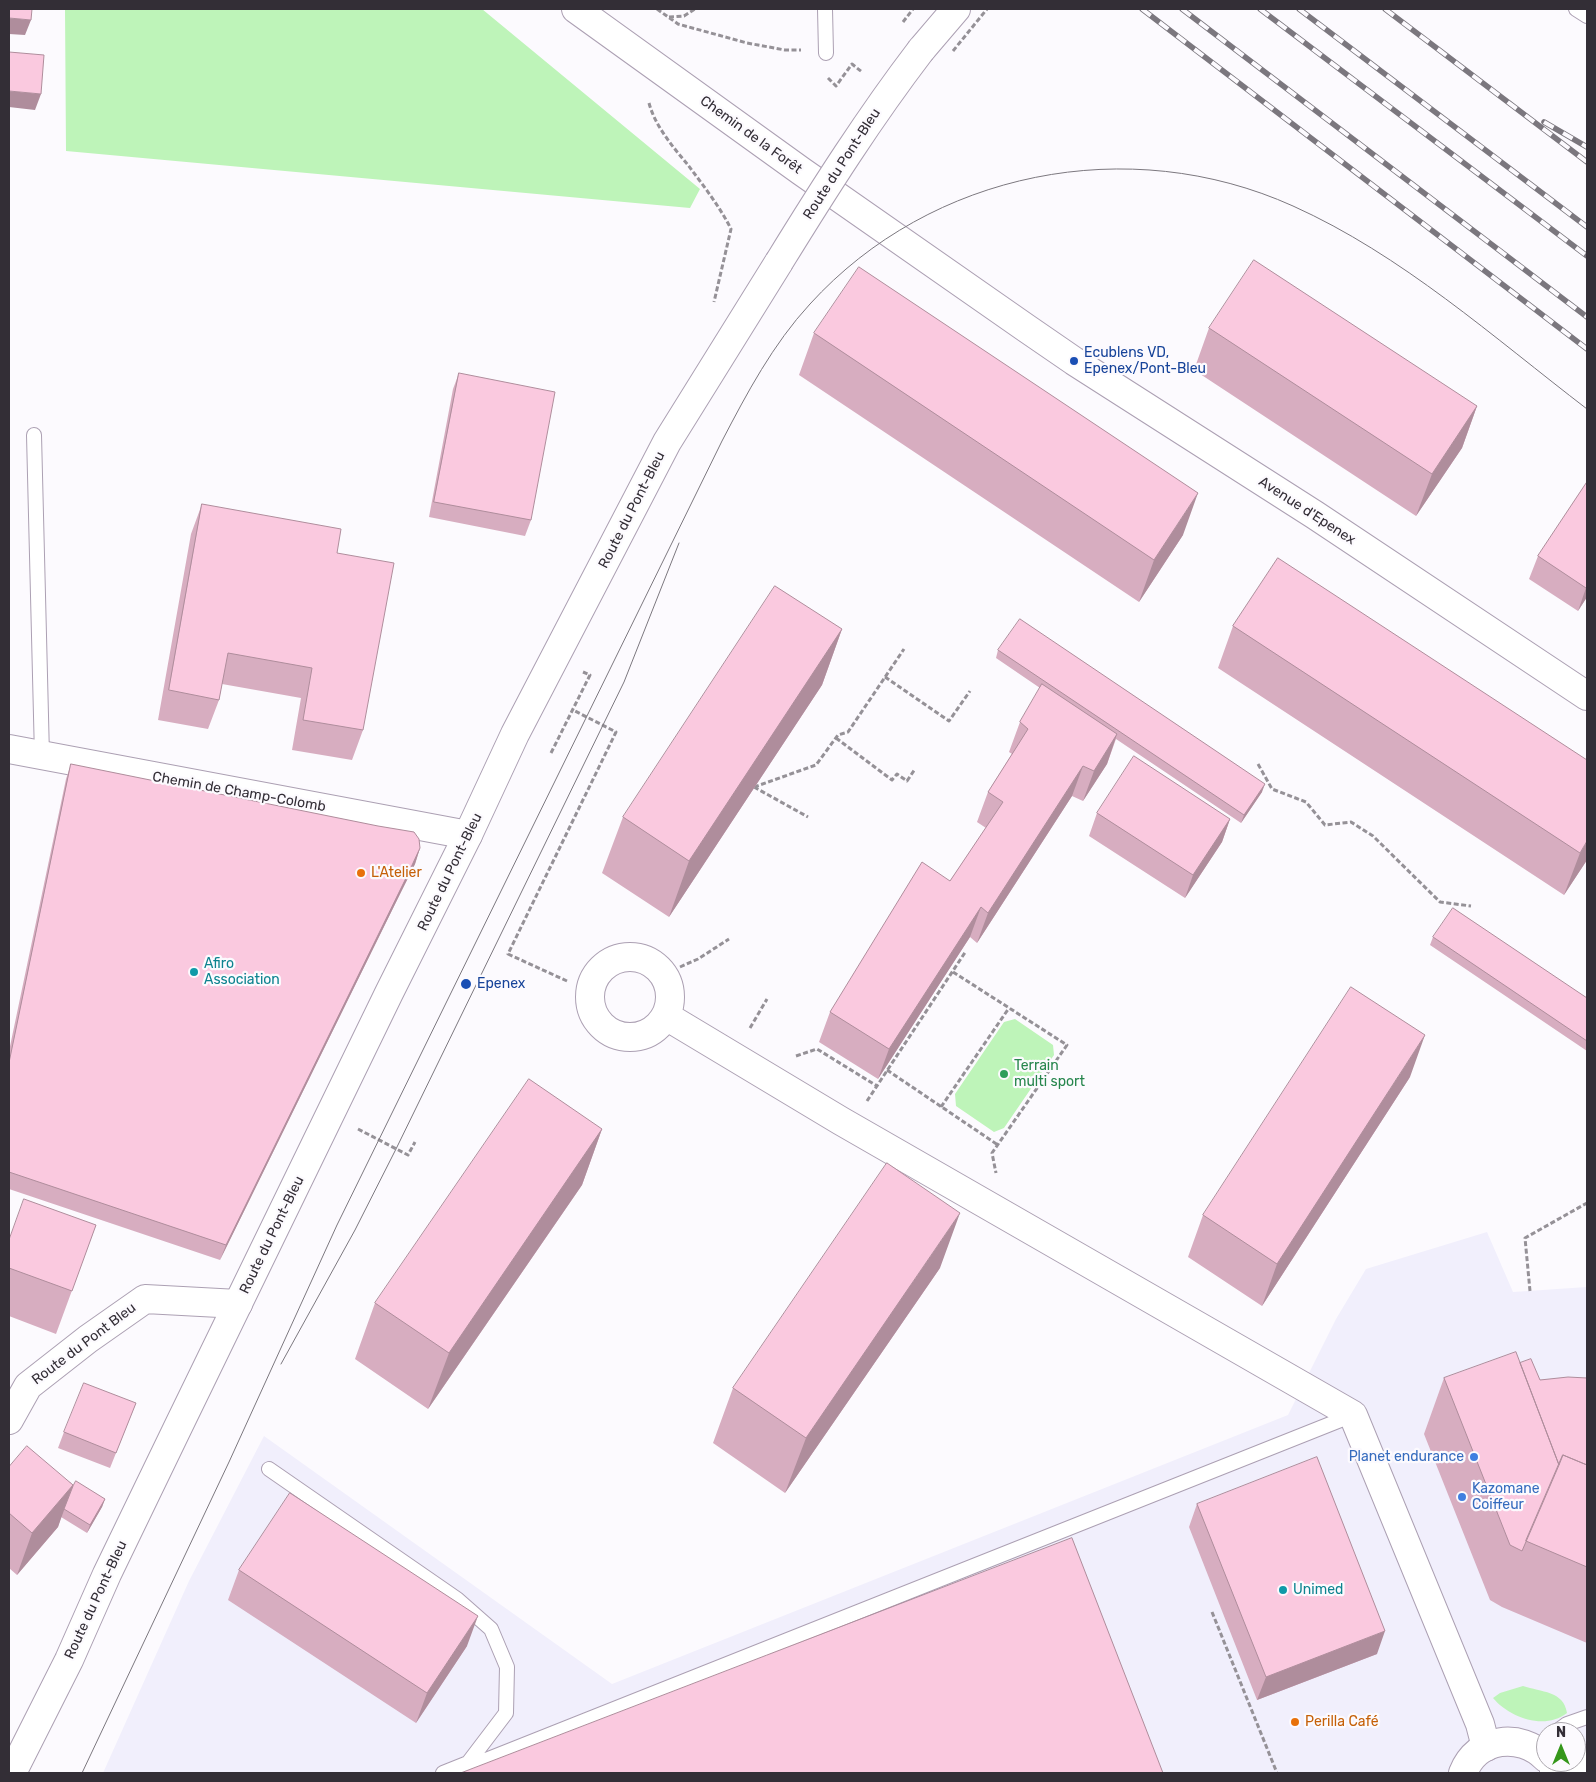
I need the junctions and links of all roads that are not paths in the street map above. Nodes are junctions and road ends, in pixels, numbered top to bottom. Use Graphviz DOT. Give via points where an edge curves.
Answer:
graph roads {
  1 [pos="576,9"];
  2 [pos="825,9"];
  3 [pos="956,9"];
  4 [pos="1576,9"];
  5 [pos="1587,16"];
  6 [pos="826,50"];
  7 [pos="1026,328"];
  8 [pos="34,435"];
  9 [pos="1587,696"];
  10 [pos="9,749"];
  11 [pos="42,756"];
  12 [pos="468,835"];
  13 [pos="666,1016"];
  14 [pos="238,1304"];
  15 [pos="1353,1415"];
  16 [pos="9,1420"];
  17 [pos="269,1469"];
  18 [pos="1587,1717"];
  19 [pos="1573,1722"];
  20 [pos="1486,1747"];
  21 [pos="1536,1750"];
  22 [pos="468,1763"];
  23 [pos="12,1773"];
  24 [pos="443,1773"];
  25 [pos="1463,1773"];
  1 -- 7 [label="street, Chemin de la Forêt"];
  2 -- 6 [label="lane"];
  3 -- 12 [label="street, Route du Pont-Bleu, bridge" via="883,100 841,161 667,442 515,734"];
  4 -- 5 [label="lane"];
  7 -- 9 [label="street, Avenue d'Epenex"];
  8 -- 11 [label="lane"];
  10 -- 11 [label="street, Chemin de Champ-Colomb"];
  11 -- 12 [label="street, Chemin de Champ-Colomb"];
  12 -- 14 [label="street, Route du Pont-Bleu"];
  13 -- 15 [label="street" via="841,1121"];
  14 -- 16 [label="street, Route du Pont Bleu" via="145,1299 28,1386"];
  14 -- 23 [label="street, Route du Pont-Bleu"];
  15 -- 20 [label="street" via="1480,1724"];
  15 -- 22 [label="lane" via="486,1760"];
  17 -- 22 [label="lane" via="457,1599 491,1629 507,1667 506,1713"];
  18 -- 19 [label="lane"];
  20 -- 21 [label="street" via="1514,1741"];
  20 -- 25 [label="street" via="1475,1755"];
  22 -- 24 [label="lane"];
}
